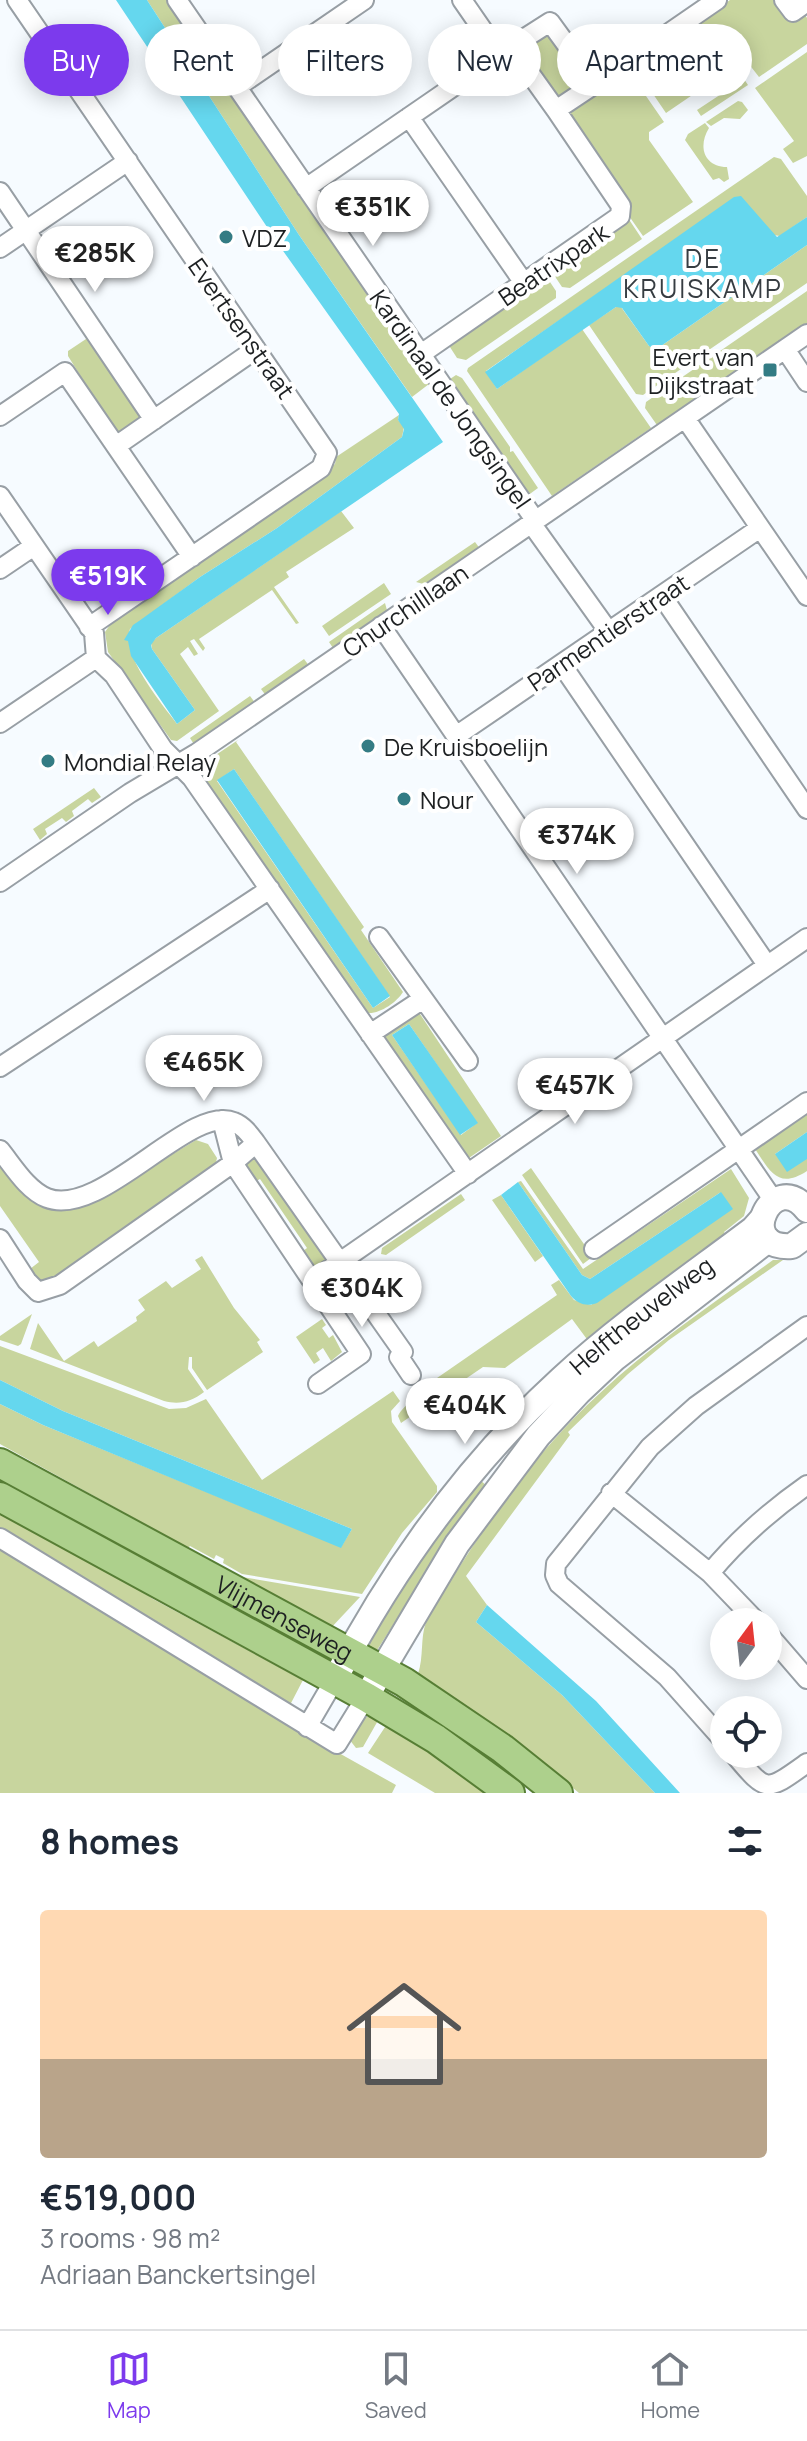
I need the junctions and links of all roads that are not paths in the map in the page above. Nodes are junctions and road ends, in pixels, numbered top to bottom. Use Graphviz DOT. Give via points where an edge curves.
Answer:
graph roads {
  1 [pos="17,0"];
  2 [pos="177,0"];
  3 [pos="364,0"];
  4 [pos="462,0"];
  5 [pos="717,0"];
  6 [pos="784,0"];
  7 [pos="807,2"];
  8 [pos="194,24"];
  9 [pos="482,24"];
  10 [pos="682,24"];
  11 [pos="541,28"];
  12 [pos="557,32"];
  13 [pos="262,70"];
  14 [pos="541,93"];
  15 [pos="243,96"];
  16 [pos="440,96"];
  17 [pos="577,96"];
  18 [pos="556,110"];
  19 [pos="409,117"];
  20 [pos="128,161"];
  21 [pos="306,188"];
  22 [pos="0,192"];
  23 [pos="26,230"];
  24 [pos="0,248"];
  25 [pos="524,283"];
  26 [pos="807,334"];
  27 [pos="256,349"];
  28 [pos="785,349"];
  29 [pos="421,354"];
  30 [pos="807,382"];
  31 [pos="0,416"];
  32 [pos="685,418"];
  33 [pos="154,420"];
  34 [pos="116,446"];
  35 [pos="0,496"];
  36 [pos="533,522"];
  37 [pos="760,528"];
  38 [pos="34,546"];
  39 [pos="192,557"];
  40 [pos="0,569"];
  41 [pos="662,596"];
  42 [pos="807,596"];
  43 [pos="381,626"];
  44 [pos="89,627"];
  45 [pos="609,632"];
  46 [pos="96,658"];
  47 [pos="562,665"];
  48 [pos="0,723"];
  49 [pos="456,736"];
  50 [pos="179,765"];
  51 [pos="807,809"];
  52 [pos="0,882"];
  53 [pos="270,889"];
  54 [pos="379,937"];
  55 [pos="807,938"];
  56 [pos="767,965"];
  57 [pos="423,999"];
  58 [pos="370,1034"];
  59 [pos="663,1039"];
  60 [pos="468,1061"];
  61 [pos="0,1067"];
  62 [pos="807,1102"];
  63 [pos="222,1120"];
  64 [pos="256,1143"];
  65 [pos="0,1150"];
  66 [pos="739,1150"];
  67 [pos="233,1163"];
  68 [pos="468,1174"];
  69 [pos="785,1210"];
  70 [pos="0,1239"];
  71 [pos="805,1244"];
  72 [pos="594,1249"];
  73 [pos="341,1262"];
  74 [pos="314,1280"];
  75 [pos="807,1326"];
  76 [pos="411,1375"];
  77 [pos="318,1384"];
  78 [pos="0,1463"];
  79 [pos="807,1485"];
  80 [pos="611,1493"];
  81 [pos="0,1497"];
  82 [pos="0,1538"];
  83 [pos="710,1573"];
  84 [pos="744,1608"];
  85 [pos="782,1650"];
  86 [pos="349,1652"];
  87 [pos="381,1669"];
  88 [pos="335,1679"];
  89 [pos="807,1679"];
  90 [pos="366,1697"];
  91 [pos="710,1725"];
  92 [pos="307,1727"];
  93 [pos="807,1763"];
  94 [pos="745,1768"];
  95 [pos="510,1793"];
  96 [pos="558,1793"];
  1 -- 20 [label="street, Evertsenstraat"];
  2 -- 8 [label="street, Kardinaal de Jongsingel"];
  3 -- 13 [label="street"];
  4 -- 9 [label="street, Beatrixpark"];
  5 -- 10 [label="street"];
  6 -- 7 [label="street" via="793,12"];
  11 -- 12 [label="street" via="550,22"];
  14 -- 18 [label="street, Beatrixpark"];
  15 -- 21 [label="street, Kardinaal de Jongsingel"];
  16 -- 19 [label="street"];
  17 -- 18 [label="street"];
  18 -- 25 [label="street, Beatrixpark" via="622,211 616,221"];
  19 -- 21 [label="street"];
  19 -- 25 [label="street"];
  20 -- 23 [label="street"];
  20 -- 27 [label="street, Evertsenstraat"];
  21 -- 29 [label="street, Kardinaal de Jongsingel"];
  22 -- 23 [label="street"];
  23 -- 24 [label="street"];
  23 -- 33 [label="street"];
  25 -- 29 [label="street, Beatrixpark"];
  26 -- 28 [label="street, Churchilllaan"];
  27 -- 33 [label="street"];
  27 -- 39 [label="street, Evertsenstraat" via="325,448 327,459"];
  28 -- 30 [label="street"];
  28 -- 32 [label="street, Churchilllaan"];
  29 -- 36 [label="street, Kardinaal de Jongsingel"];
  31 -- 34 [label="street" via="65,372"];
  32 -- 36 [label="street, Churchilllaan"];
  32 -- 37 [label="street"];
  33 -- 34 [label="street"];
  34 -- 39 [label="street"];
  35 -- 38 [label="street"];
  36 -- 43 [label="street, Churchilllaan"];
  36 -- 45 [label="street, Kardinaal de Jongsingel"];
  37 -- 41 [label="street, Parmentierstraat"];
  37 -- 42 [label="street"];
  38 -- 40 [label="street"];
  38 -- 44 [label="street"];
  39 -- 44 [label="street"];
  41 -- 45 [label="street, Parmentierstraat"];
  41 -- 51 [label="street"];
  43 -- 49 [label="street"];
  43 -- 50 [label="street, Churchilllaan"];
  44 -- 46 [label="street"];
  45 -- 47 [label="street, Parmentierstraat"];
  46 -- 48 [label="street"];
  46 -- 50 [label="street"];
  47 -- 49 [label="street, Parmentierstraat"];
  47 -- 56 [label="street"];
  49 -- 59 [label="street"];
  50 -- 52 [label="street, Churchilllaan"];
  50 -- 53 [label="street"];
  53 -- 58 [label="street"];
  53 -- 61 [label="street"];
  54 -- 57 [label="street"];
  55 -- 56 [label="street"];
  56 -- 59 [label="street"];
  57 -- 58 [label="street"];
  57 -- 60 [label="street"];
  58 -- 68 [label="street"];
  59 -- 66 [label="street"];
  59 -- 68 [label="street"];
  62 -- 66 [label="street"];
  63 -- 64 [label="street" via="242,1126"];
  63 -- 65 [label="street" via="196,1128 85,1198 61,1202 29,1186"];
  63 -- 67 [label="street"];
  64 -- 67 [label="street"];
  64 -- 73 [label="street"];
  66 -- 69 [label="street"];
  66 -- 72 [label="street"];
  67 -- 70 [label="street" via="60,1285 38,1292"];
  67 -- 74 [label="street"];
  68 -- 73 [label="street"];
  69 -- 71 [label="main road" via="783,1247"];
  69 -- 86 [label="main road, Helftheuvelweg" via="629,1321 537,1402 432,1524"];
  69 -- 87 [label="main road, Helftheuvelweg" via="614,1359 538,1436 457,1544"];
  73 -- 74 [label="street"];
  73 -- 76 [label="street" via="403,1352 399,1357"];
  74 -- 77 [label="street" via="361,1354"];
  75 -- 80 [label="street" via="696,1406 650,1447"];
  78 -- 86 [label="main road, Vlijmenseweg"];
  79 -- 83 [label="street" via="744,1535"];
  80 -- 83 [label="street"];
  80 -- 91 [label="street" via="556,1564 555,1575 667,1677"];
  81 -- 88 [label="main road, Vlijmenseweg"];
  82 -- 92 [label="street"];
  83 -- 84 [label="street"];
  85 -- 89 [label="street"];
  86 -- 87 [label="main road, Vlijmenseweg"];
  86 -- 88 [label="main road, Helftheuvelweg"];
  87 -- 90 [label="main road, Helftheuvelweg"];
  87 -- 96 [label="main road, Vlijmenseweg" via="448,1709"];
  88 -- 90 [label="main road, Vlijmenseweg"];
  88 -- 92 [label="street, Helftheuvelweg"];
  90 -- 92 [label="street, Helftheuvelweg" via="337,1744"];
  90 -- 95 [label="main road, Vlijmenseweg"];
  93 -- 94 [label="street" via="774,1788 765,1788"];
}
